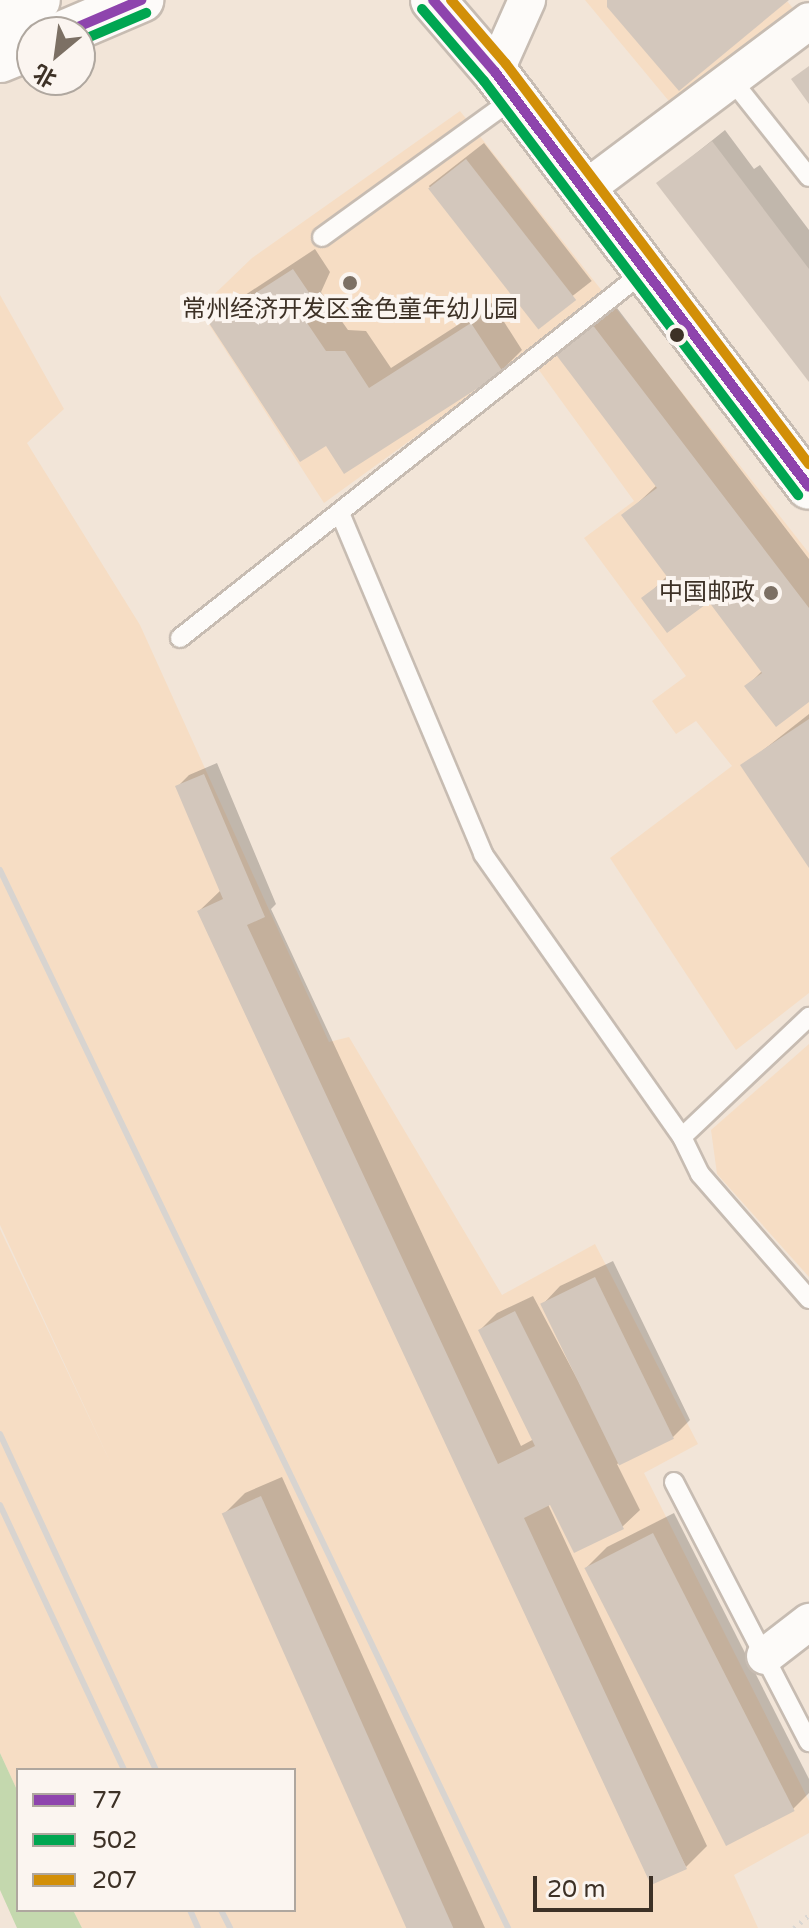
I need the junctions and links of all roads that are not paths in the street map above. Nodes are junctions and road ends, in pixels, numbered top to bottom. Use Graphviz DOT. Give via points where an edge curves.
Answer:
graph roads {
  1 [pos="38,0"];
  2 [pos="141,0"];
  3 [pos="433,0"];
  4 [pos="527,0"];
  5 [pos="0,16"];
  6 [pos="96,19"];
  7 [pos="809,21"];
  8 [pos="731,79"];
  9 [pos="505,85"];
  10 [pos="809,177"];
  11 [pos="584,190"];
  12 [pos="322,237"];
  13 [pos="645,271"];
  14 [pos="809,487"];
  15 [pos="340,513"];
  16 [pos="180,638"];
  17 [pos="809,1017"];
  18 [pos="682,1137"];
  19 [pos="809,1299"];
  20 [pos="674,1482"];
  21 [pos="809,1622"];
  22 [pos="765,1656"];
  23 [pos="809,1742"];
  1 -- 5 [label="main road"];
  2 -- 6 [label="main road"];
  3 -- 9 [label="main road"];
  4 -- 9 [label="street"];
  7 -- 8 [label="street"];
  8 -- 10 [label="lane"];
  8 -- 11 [label="street"];
  9 -- 11 [label="main road"];
  9 -- 12 [label="lane"];
  11 -- 13 [label="main road"];
  13 -- 14 [label="main road"];
  13 -- 15 [label="lane"];
  15 -- 16 [label="lane"];
  15 -- 18 [label="lane" via="483,854"];
  17 -- 18 [label="lane"];
  18 -- 19 [label="lane" via="700,1174"];
  20 -- 22 [label="lane"];
  21 -- 22 [label="street"];
  22 -- 23 [label="lane"];
}
